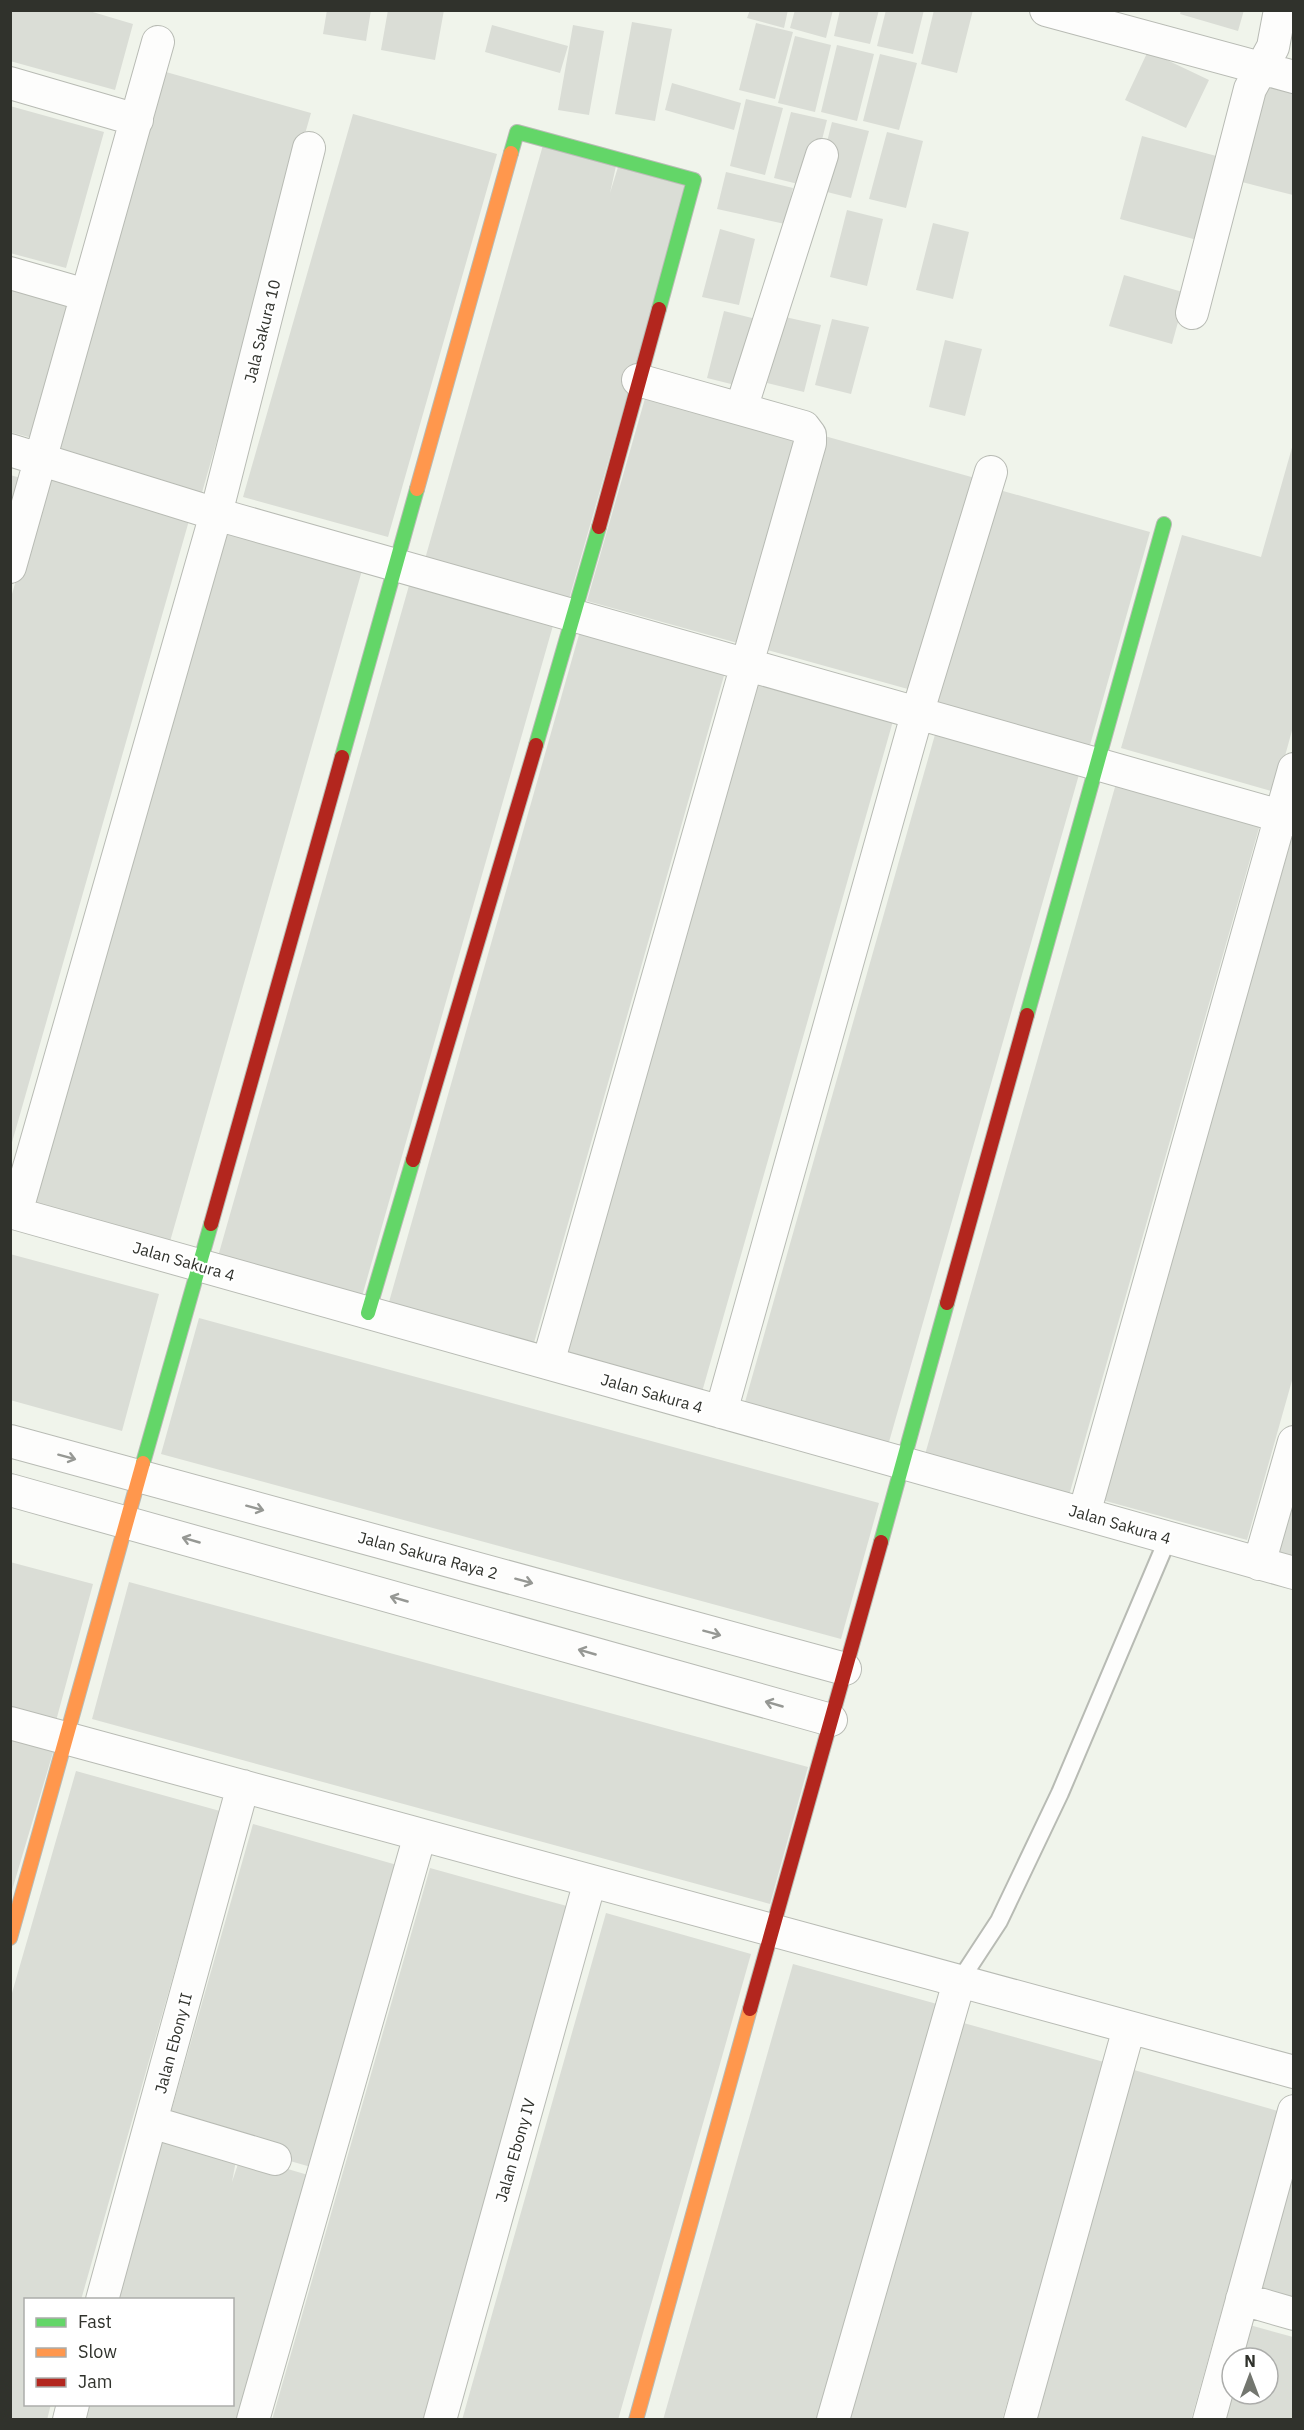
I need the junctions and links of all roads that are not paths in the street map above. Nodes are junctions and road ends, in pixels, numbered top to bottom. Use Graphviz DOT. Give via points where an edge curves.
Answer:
graph roads {
  1 [pos="1046,10"];
  2 [pos="1280,10"];
  3 [pos="158,42"];
  4 [pos="1263,70"];
  5 [pos="1293,77"];
  6 [pos="10,83"];
  7 [pos="137,120"];
  8 [pos="309,148"];
  9 [pos="822,155"];
  10 [pos="10,273"];
  11 [pos="86,295"];
  12 [pos="1192,313"];
  13 [pos="638,380"];
  14 [pos="741,409"];
  15 [pos="10,450"];
  16 [pos="40,458"];
  17 [pos="991,472"];
  18 [pos="216,514"];
  19 [pos="1164,524"];
  20 [pos="396,564"];
  21 [pos="10,567"];
  22 [pos="574,617"];
  23 [pos="746,664"];
  24 [pos="918,711"];
  25 [pos="1098,764"];
  26 [pos="1293,769"];
  27 [pos="1287,818"];
  28 [pos="13,1212"];
  29 [pos="199,1265"];
  30 [pos="368,1313"];
  31 [pos="548,1363"];
  32 [pos="721,1412"];
  33 [pos="10,1441"];
  34 [pos="1293,1442"];
  35 [pos="902,1463"];
  36 [pos="140,1477"];
  37 [pos="10,1490"];
  38 [pos="1084,1515"];
  39 [pos="127,1522"];
  40 [pos="1168,1538"];
  41 [pos="1259,1564"];
  42 [pos="1293,1573"];
  43 [pos="845,1669"];
  44 [pos="831,1720"];
  45 [pos="10,1723"];
  46 [pos="66,1738"];
  47 [pos="243,1786"];
  48 [pos="420,1835"];
  49 [pos="590,1881"];
  50 [pos="772,1930"];
  51 [pos="10,1938"];
  52 [pos="959,1982"];
  53 [pos="1129,2028"];
  54 [pos="1293,2072"];
  55 [pos="151,2122"];
  56 [pos="1292,2124"];
  57 [pos="275,2159"];
  58 [pos="103,2298"];
  59 [pos="1242,2299"];
  60 [pos="1293,2314"];
  61 [pos="253,2420"];
  62 [pos="440,2420"];
  63 [pos="636,2420"];
  64 [pos="833,2420"];
  65 [pos="1020,2420"];
  66 [pos="1209,2420"];
  1 -- 4 [label="street"];
  2 -- 4 [label="street" via="1273,47"];
  3 -- 7 [label="street"];
  4 -- 5 [label="street"];
  4 -- 12 [label="street" via="1250,89"];
  6 -- 7 [label="street"];
  7 -- 11 [label="street"];
  8 -- 18 [label="street, Jala Sakura 10"];
  9 -- 14 [label="street"];
  10 -- 11 [label="street"];
  11 -- 16 [label="street"];
  13 -- 14 [label="street"];
  13 -- 20 [label="street" via="694,180 517,132"];
  13 -- 22 [label="street"];
  14 -- 23 [label="street" via="804,427 810,435"];
  15 -- 16 [label="street"];
  16 -- 18 [label="street"];
  16 -- 21 [label="street"];
  17 -- 24 [label="street"];
  18 -- 20 [label="street"];
  18 -- 28 [label="street, Jala Sakura 10"];
  19 -- 25 [label="street"];
  20 -- 22 [label="street"];
  20 -- 29 [label="street"];
  22 -- 23 [label="street"];
  22 -- 30 [label="street"];
  23 -- 24 [label="street"];
  23 -- 31 [label="street"];
  24 -- 25 [label="street"];
  24 -- 32 [label="street"];
  25 -- 27 [label="street"];
  25 -- 35 [label="street"];
  26 -- 27 [label="street"];
  27 -- 38 [label="street"];
  28 -- 29 [label="street, Jalan Sakura 4"];
  29 -- 30 [label="street, Jalan Sakura 4"];
  29 -- 36 [label="street"];
  30 -- 31 [label="street, Jalan Sakura 4"];
  31 -- 32 [label="street, Jalan Sakura 4"];
  32 -- 35 [label="street, Jalan Sakura 4"];
  33 -- 36 [label="street, Jalan Sakura Raya 2, one-way"];
  34 -- 41 [label="street"];
  35 -- 38 [label="street, Jalan Sakura 4"];
  35 -- 43 [label="street"];
  36 -- 39 [label="street"];
  36 -- 43 [label="street, Jalan Sakura Raya 2, one-way"];
  37 -- 39 [label="street"];
  38 -- 40 [label="street, Jalan Sakura 4"];
  44 -- 39 [label="street, one-way"];
  39 -- 46 [label="street"];
  40 -- 41 [label="street, Jalan Sakura 4"];
  40 -- 52 [label="lane" via="1060,1793 999,1921"];
  41 -- 42 [label="street, Jalan Sakura 4"];
  43 -- 44 [label="street"];
  44 -- 50 [label="street"];
  45 -- 46 [label="street"];
  46 -- 47 [label="street"];
  46 -- 51 [label="street"];
  47 -- 48 [label="street"];
  47 -- 55 [label="street, Jalan Ebony II"];
  48 -- 49 [label="street"];
  48 -- 61 [label="street"];
  49 -- 50 [label="street"];
  49 -- 62 [label="street, Jalan Ebony IV"];
  50 -- 52 [label="street"];
  50 -- 63 [label="street"];
  52 -- 53 [label="street"];
  52 -- 64 [label="street"];
  53 -- 54 [label="street"];
  53 -- 65 [label="street"];
  55 -- 57 [label="street"];
  55 -- 58 [label="street, Jalan Ebony II"];
  56 -- 59 [label="street"];
  59 -- 60 [label="street"];
  59 -- 66 [label="street"];
}
